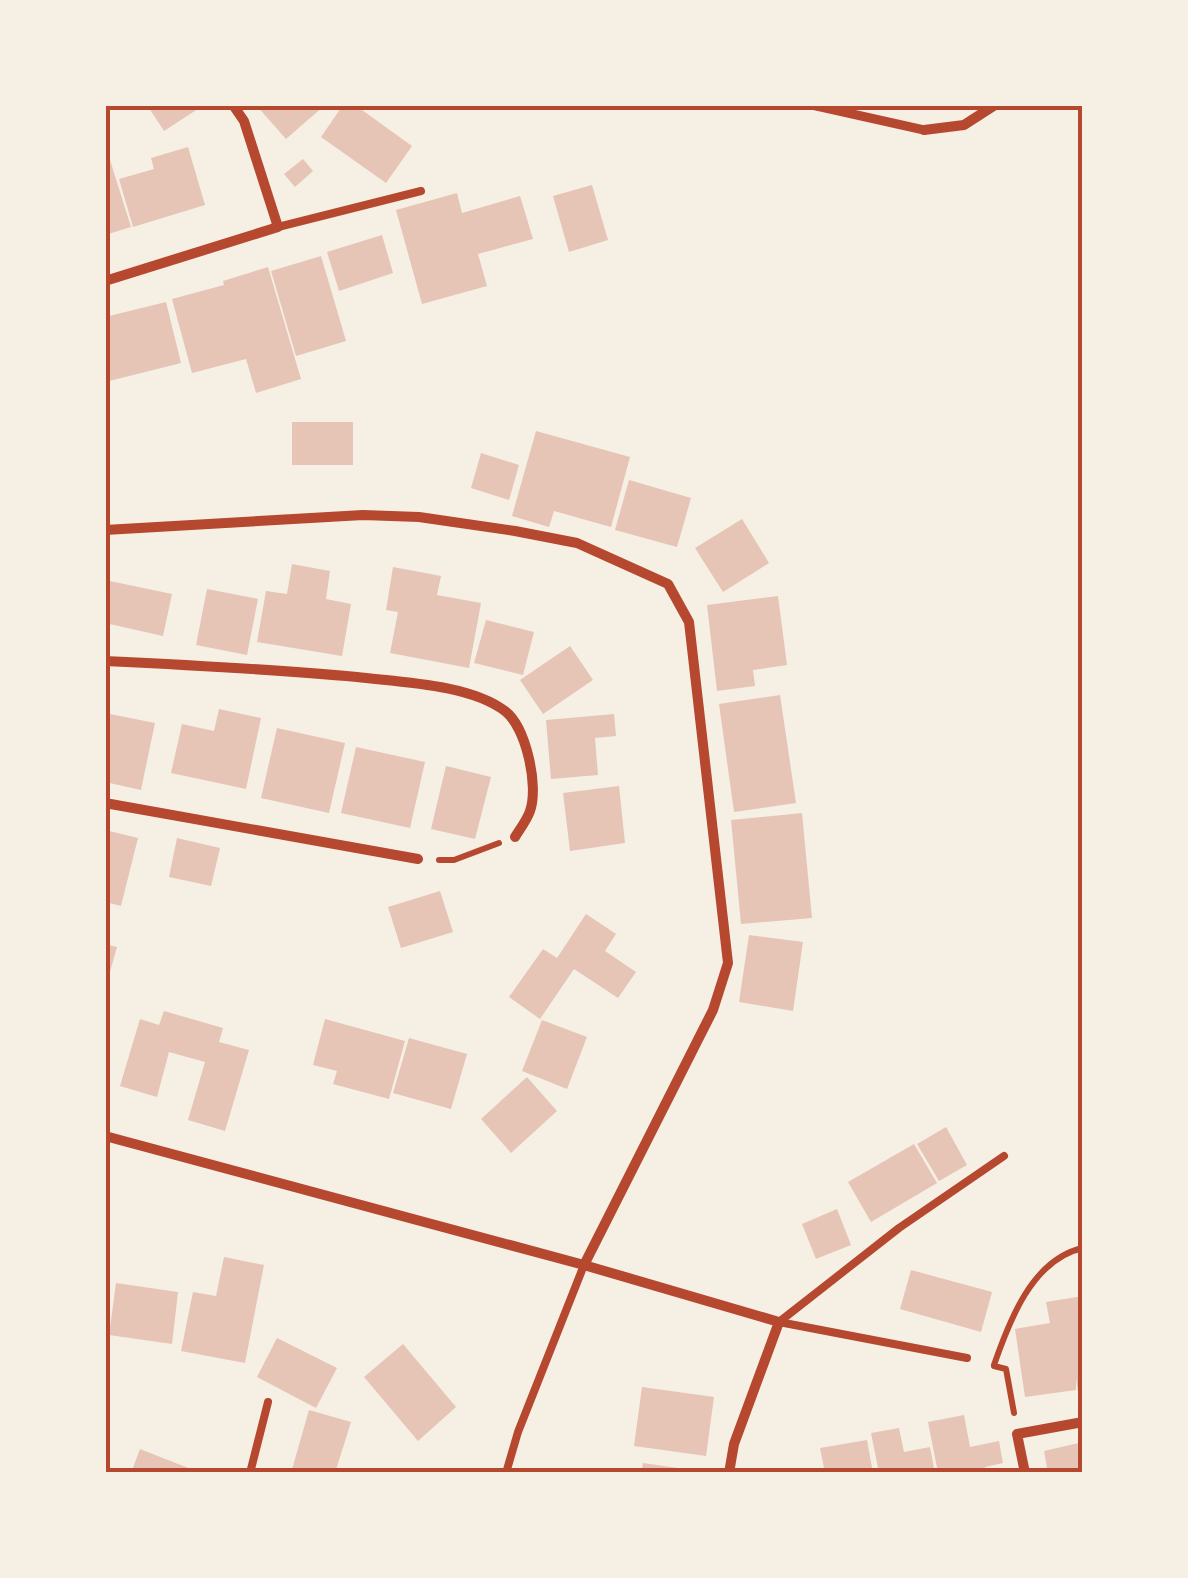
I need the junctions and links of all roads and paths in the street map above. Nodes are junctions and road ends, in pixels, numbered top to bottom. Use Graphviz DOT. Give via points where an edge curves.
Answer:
graph roads {
  1 [pos="234,105"];
  2 [pos="812,105"];
  3 [pos="995,105"];
  4 [pos="924,130"];
  5 [pos="421,191"];
  6 [pos="278,227"];
  7 [pos="105,280"];
  8 [pos="105,530"];
  9 [pos="105,661"];
  10 [pos="105,803"];
  11 [pos="515,838"];
  12 [pos="418,859"];
  13 [pos="105,1136"];
  14 [pos="1004,1156"];
  15 [pos="1083,1248"];
  16 [pos="584,1265"];
  17 [pos="779,1322"];
  18 [pos="968,1358"];
  19 [pos="994,1366"];
  20 [pos="1006,1368"];
  21 [pos="268,1402"];
  22 [pos="1083,1422"];
  23 [pos="1018,1434"];
  24 [pos="250,1473"];
  25 [pos="506,1473"];
  26 [pos="729,1473"];
  27 [pos="1025,1473"];
  1 -- 6 [label="street"];
  2 -- 4 [label="street"];
  3 -- 4 [label="street" via="964,125"];
  5 -- 6 [label="lane"];
  6 -- 7 [label="street"];
  8 -- 16 [label="street" via="419,517 577,543 668,584 689,622 728,963 713,1010"];
  9 -- 11 [label="street" via="275,669 470,694 506,711 520,731 533,774 531,809"];
  10 -- 12 [label="street"];
  11 -- 12 [label="path" via="454,860"];
  13 -- 16 [label="street"];
  14 -- 17 [label="lane"];
  15 -- 19 [label="path" via="1054,1262 1026,1293"];
  16 -- 17 [label="street"];
  16 -- 25 [label="lane"];
  17 -- 18 [label="lane"];
  17 -- 26 [label="street"];
  20 -- 23 [label="path"];
  21 -- 24 [label="lane"];
  22 -- 23 [label="street"];
  23 -- 27 [label="street"];
}
